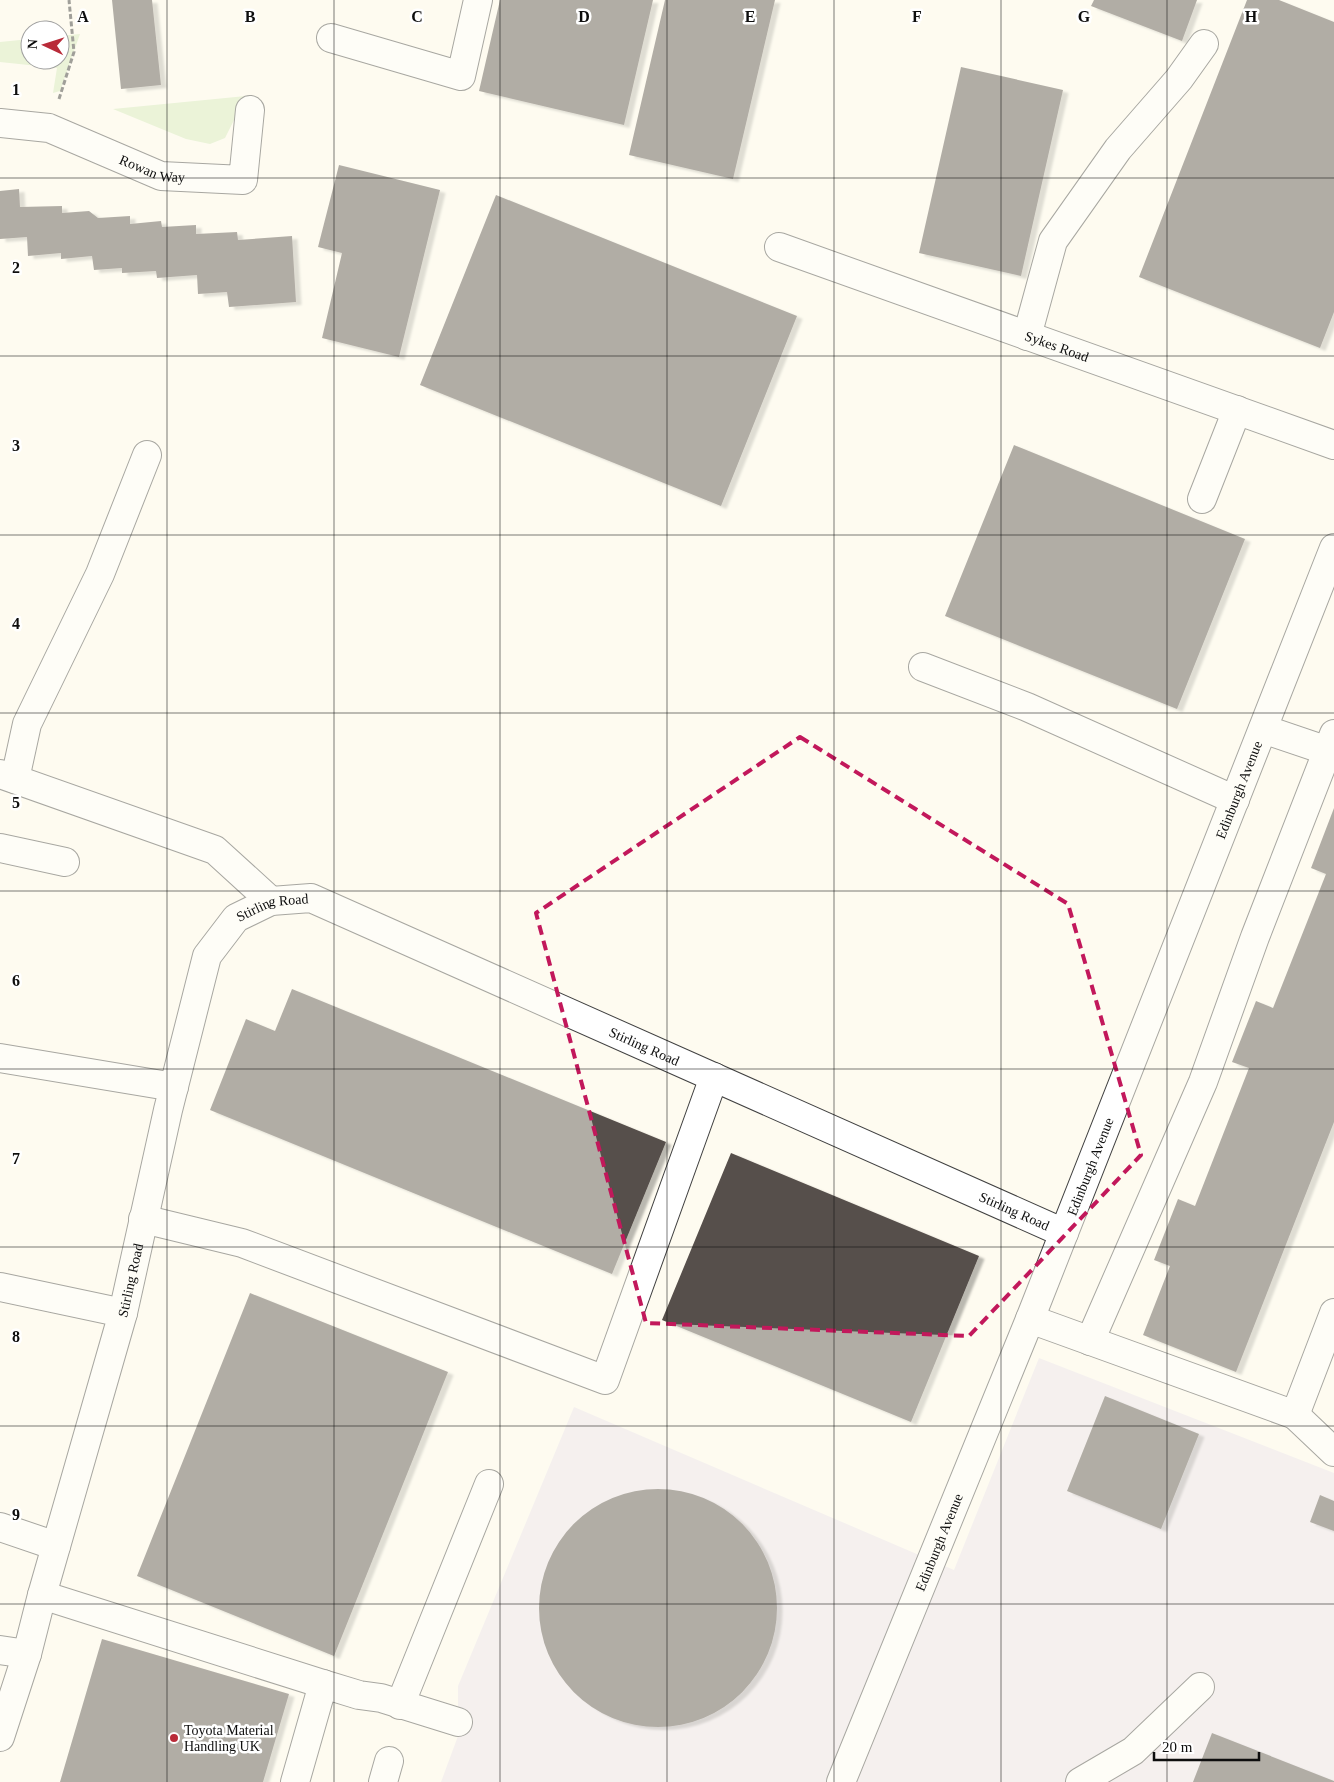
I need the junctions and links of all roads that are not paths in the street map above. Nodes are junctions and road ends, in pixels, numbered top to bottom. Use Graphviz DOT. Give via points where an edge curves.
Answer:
graph roads {
  1 [pos="478,0"];
  2 [pos="331,38"];
  3 [pos="1204,44"];
  4 [pos="250,110"];
  5 [pos="0,123"];
  6 [pos="779,247"];
  7 [pos="1027,336"];
  8 [pos="1237,410"];
  9 [pos="1334,445"];
  10 [pos="147,455"];
  11 [pos="1202,498"];
  12 [pos="1334,548"];
  13 [pos="924,667"];
  14 [pos="1263,729"];
  15 [pos="1331,742"];
  16 [pos="8,777"];
  17 [pos="1235,800"];
  18 [pos="0,848"];
  19 [pos="64,862"];
  20 [pos="271,901"];
  21 [pos="0,1058"];
  22 [pos="714,1077"];
  23 [pos="174,1087"];
  24 [pos="143,1219"];
  25 [pos="1064,1233"];
  26 [pos="0,1287"];
  27 [pos="123,1313"];
  28 [pos="1334,1314"];
  29 [pos="1030,1319"];
  30 [pos="1090,1341"];
  31 [pos="1295,1416"];
  32 [pos="1334,1452"];
  33 [pos="489,1484"];
  34 [pos="0,1527"];
  35 [pos="56,1546"];
  36 [pos="42,1595"];
  37 [pos="0,1650"];
  38 [pos="27,1654"];
  39 [pos="323,1684"];
  40 [pos="1200,1687"];
  41 [pos="400,1705"];
  42 [pos="458,1722"];
  43 [pos="0,1737"];
  44 [pos="295,1782"];
  45 [pos="841,1782"];
  46 [pos="1080,1782"];
  1 -- 2 [label="street" via="461,76"];
  3 -- 7 [label="street" via="1179,79 1118,149 1053,241"];
  4 -- 5 [label="street, Rowan Way" via="243,180 161,176 49,128"];
  6 -- 7 [label="street, Sykes Road"];
  7 -- 8 [label="street, Sykes Road"];
  8 -- 9 [label="street, Sykes Road"];
  8 -- 11 [label="street"];
  10 -- 16 [label="street" via="100,574 27,724"];
  12 -- 14 [label="street, Edinburgh Avenue"];
  13 -- 17 [label="street" via="1027,707"];
  14 -- 15 [label="street"];
  14 -- 17 [label="street, Edinburgh Avenue"];
  15 -- 30 [label="street" via="1203,1082"];
  16 -- 20 [label="street" via="215,850"];
  17 -- 25 [label="street, Edinburgh Avenue"];
  18 -- 19 [label="street"];
  20 -- 22 [label="street, Stirling Road" via="311,898"];
  20 -- 23 [label="street, Stirling Road" via="236,918 207,956"];
  21 -- 23 [label="street"];
  22 -- 24 [label="street" via="605,1380 242,1243"];
  22 -- 25 [label="street, Stirling Road"];
  23 -- 24 [label="street, Stirling Road"];
  24 -- 27 [label="street, Stirling Road"];
  25 -- 29 [label="street, Edinburgh Avenue"];
  26 -- 27 [label="street"];
  27 -- 35 [label="street, Stirling Road"];
  28 -- 31 [label="street"];
  29 -- 30 [label="street"];
  29 -- 45 [label="street, Edinburgh Avenue"];
  30 -- 31 [label="street"];
  31 -- 32 [label="street"];
  33 -- 41 [label="street"];
  34 -- 35 [label="street"];
  35 -- 36 [label="street, Stirling Road"];
  36 -- 38 [label="street, Stirling Road"];
  36 -- 39 [label="street"];
  37 -- 38 [label="street"];
  38 -- 43 [label="street, Stirling Road"];
  39 -- 41 [label="street"];
  39 -- 44 [label="street"];
  40 -- 46 [label="street" via="1133,1751"];
  41 -- 42 [label="street"];
}
